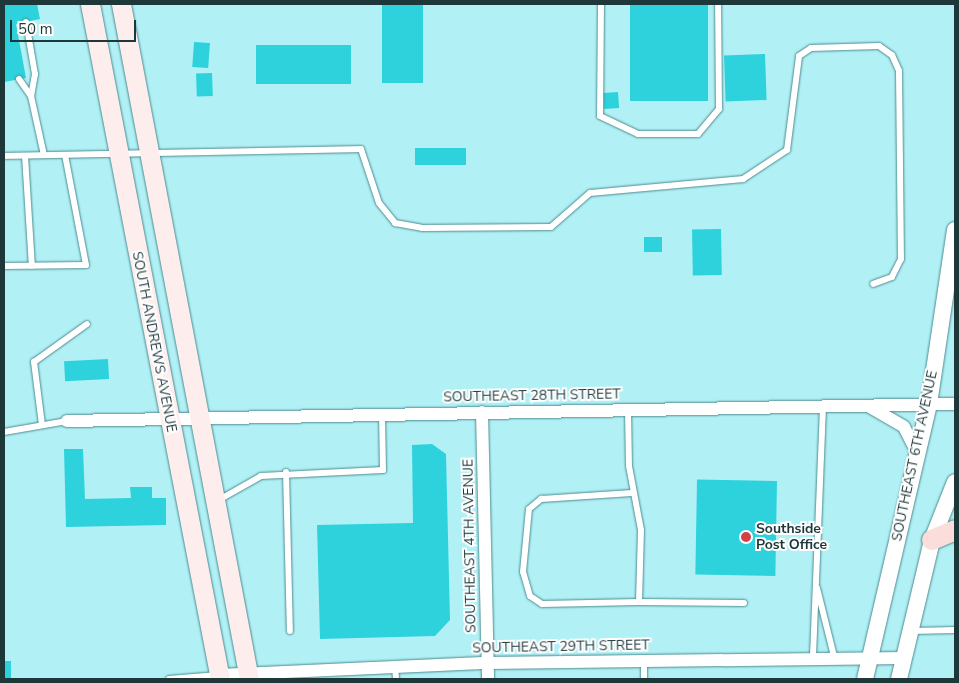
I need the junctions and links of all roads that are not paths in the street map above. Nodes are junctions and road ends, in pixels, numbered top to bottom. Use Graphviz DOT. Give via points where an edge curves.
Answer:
graph roads {
  1 [pos="90,4"];
  2 [pos="121,4"];
  3 [pos="601,4"];
  4 [pos="718,4"];
  5 [pos="26,22"];
  6 [pos="19,79"];
  7 [pos="31,96"];
  8 [pos="119,154"];
  9 [pos="149,154"];
  10 [pos="44,155"];
  11 [pos="65,155"];
  12 [pos="4,156"];
  13 [pos="25,156"];
  14 [pos="955,230"];
  15 [pos="4,266"];
  16 [pos="32,266"];
  17 [pos="873,284"];
  18 [pos="87,324"];
  19 [pos="929,404"];
  20 [pos="955,404"];
  21 [pos="865,405"];
  22 [pos="823,406"];
  23 [pos="628,409"];
  24 [pos="482,412"];
  25 [pos="382,413"];
  26 [pos="200,417"];
  27 [pos="169,418"];
  28 [pos="67,421"];
  29 [pos="42,425"];
  30 [pos="4,432"];
  31 [pos="917,453"];
  32 [pos="286,472"];
  33 [pos="955,482"];
  34 [pos="632,493"];
  35 [pos="216,502"];
  36 [pos="955,530"];
  37 [pos="932,540"];
  38 [pos="817,588"];
  39 [pos="639,602"];
  40 [pos="744,603"];
  41 [pos="910,630"];
  42 [pos="955,630"];
  43 [pos="290,631"];
  44 [pos="813,656"];
  45 [pos="834,656"];
  46 [pos="870,656"];
  47 [pos="904,658"];
  48 [pos="644,660"];
  49 [pos="488,663"];
  50 [pos="395,673"];
  51 [pos="350,674"];
  52 [pos="249,676"];
  53 [pos="220,677"];
  54 [pos="170,679"];
  55 [pos="488,679"];
  56 [pos="644,679"];
  57 [pos="865,679"];
  58 [pos="899,679"];
  1 -- 8 [label="main road, SOUTH ANDREWS AVENUE"];
  2 -- 9 [label="main road"];
  3 -- 4 [label="lane" via="600,116 638,134 698,134 719,109"];
  5 -- 7 [label="lane" via="35,74"];
  6 -- 7 [label="lane"];
  7 -- 10 [label="lane"];
  8 -- 9 [label="lane"];
  8 -- 11 [label="lane"];
  8 -- 27 [label="main road, SOUTH ANDREWS AVENUE"];
  9 -- 17 [label="lane" via="361,149 379,203 395,223 422,228 551,227 590,193 743,179 787,150 799,56 811,48 878,46 892,55 899,71 902,259 892,277"];
  9 -- 26 [label="main road"];
  10 -- 11 [label="lane"];
  10 -- 13 [label="lane"];
  11 -- 16 [label="lane" via="86,265"];
  12 -- 13 [label="lane"];
  13 -- 16 [label="lane"];
  14 -- 19 [label="street, SOUTHEAST 6TH AVENUE"];
  15 -- 16 [label="lane"];
  18 -- 29 [label="lane" via="34,362"];
  19 -- 20 [label="street, SOUTHEAST 28TH STREET"];
  19 -- 21 [label="street, SOUTHEAST 28TH STREET"];
  19 -- 31 [label="street, SOUTHEAST 6TH AVENUE"];
  21 -- 22 [label="street, SOUTHEAST 28TH STREET"];
  21 -- 31 [label="street, SOUTHEAST 28TH STREET" via="894,417 912,438"];
  22 -- 23 [label="street, SOUTHEAST 28TH STREET"];
  22 -- 38 [label="lane"];
  23 -- 24 [label="street, SOUTHEAST 28TH STREET"];
  23 -- 34 [label="lane"];
  24 -- 25 [label="street, SOUTHEAST 28TH STREET"];
  24 -- 49 [label="street, SOUTHEAST 4TH AVENUE"];
  25 -- 26 [label="street, SOUTHEAST 28TH STREET"];
  25 -- 32 [label="lane" via="383,470"];
  26 -- 27 [label="street, SOUTHEAST 28TH STREET"];
  26 -- 35 [label="main road"];
  27 -- 28 [label="street, SOUTHEAST 28TH STREET"];
  27 -- 53 [label="main road, SOUTH ANDREWS AVENUE"];
  28 -- 29 [label="lane"];
  29 -- 30 [label="lane"];
  31 -- 46 [label="street, SOUTHEAST 6TH AVENUE"];
  32 -- 35 [label="lane" via="261,476"];
  32 -- 43 [label="lane"];
  33 -- 37 [label="street"];
  34 -- 39 [label="lane" via="641,530"];
  34 -- 39 [label="lane" via="541,499 529,509 523,572 530,596 542,604"];
  35 -- 52 [label="main road"];
  36 -- 37 [label="main road"];
  37 -- 41 [label="street"];
  38 -- 44 [label="lane" via="812,604"];
  38 -- 45 [label="lane"];
  39 -- 40 [label="lane"];
  41 -- 42 [label="lane"];
  41 -- 47 [label="street"];
  44 -- 45 [label="street, SOUTHEAST 29TH STREET"];
  44 -- 48 [label="street, SOUTHEAST 29TH STREET"];
  45 -- 46 [label="street, SOUTHEAST 29TH STREET"];
  46 -- 47 [label="street, SOUTHEAST 29TH STREET"];
  46 -- 57 [label="street, SOUTHEAST 6TH AVENUE"];
  47 -- 58 [label="street"];
  48 -- 49 [label="street, SOUTHEAST 29TH STREET"];
  48 -- 56 [label="lane"];
  49 -- 50 [label="street, SOUTHEAST 29TH STREET"];
  49 -- 55 [label="street, SOUTHEAST 4TH AVENUE"];
  50 -- 51 [label="street, SOUTHEAST 29TH STREET"];
  51 -- 52 [label="street, SOUTHEAST 29TH STREET"];
  52 -- 53 [label="street, SOUTHEAST 29TH STREET"];
  53 -- 54 [label="lane"];
}
